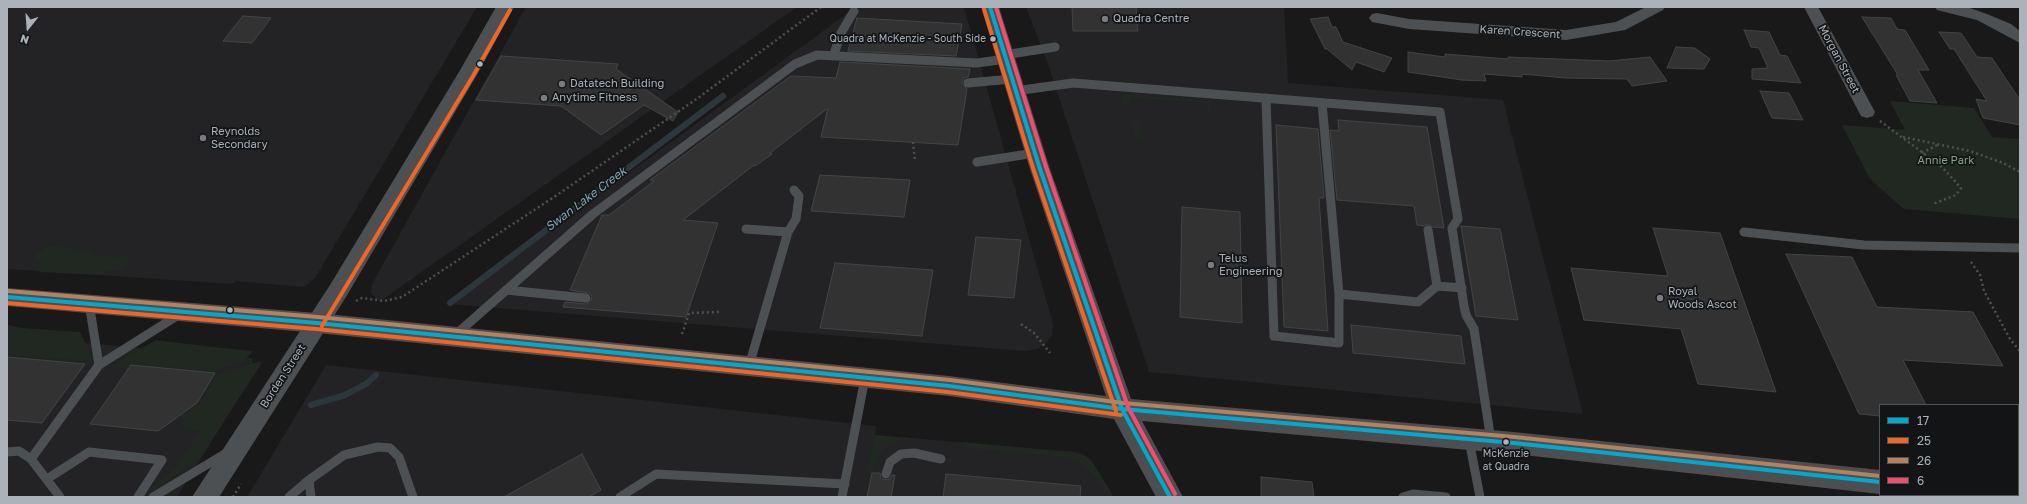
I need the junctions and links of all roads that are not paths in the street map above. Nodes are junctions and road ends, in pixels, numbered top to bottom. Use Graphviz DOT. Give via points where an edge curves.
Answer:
graph roads {
  1 [pos="505,7"];
  2 [pos="990,7"];
  3 [pos="1658,7"];
  4 [pos="1811,7"];
  5 [pos="1942,7"];
  6 [pos="854,11"];
  7 [pos="1984,12"];
  8 [pos="1377,18"];
  9 [pos="2020,38"];
  10 [pos="1055,48"];
  11 [pos="835,51"];
  12 [pos="1005,57"];
  13 [pos="968,83"];
  14 [pos="1014,85"];
  15 [pos="1266,98"];
  16 [pos="1322,103"];
  17 [pos="1867,112"];
  18 [pos="1035,153"];
  19 [pos="977,162"];
  20 [pos="794,190"];
  21 [pos="746,229"];
  22 [pos="1428,230"];
  23 [pos="788,232"];
  24 [pos="1744,232"];
  25 [pos="2020,248"];
  26 [pos="1437,286"];
  27 [pos="1462,288"];
  28 [pos="503,293"];
  29 [pos="1339,294"];
  30 [pos="7,297"];
  31 [pos="586,298"];
  32 [pos="89,302"];
  33 [pos="185,312"];
  34 [pos="317,323"];
  35 [pos="453,337"];
  36 [pos="99,365"];
  37 [pos="749,366"];
  38 [pos="865,378"];
  39 [pos="1122,409"];
  40 [pos="1480,440"];
  41 [pos="236,447"];
  42 [pos="7,452"];
  43 [pos="31,459"];
  44 [pos="941,459"];
  45 [pos="886,474"];
  46 [pos="47,479"];
  47 [pos="309,480"];
  48 [pos="1879,482"];
  49 [pos="845,484"];
  50 [pos="60,497"];
  51 [pos="138,497"];
  52 [pos="153,497"];
  53 [pos="206,497"];
  54 [pos="289,497"];
  55 [pos="311,497"];
  56 [pos="413,497"];
  57 [pos="620,497"];
  58 [pos="842,497"];
  59 [pos="1170,497"];
  60 [pos="1403,497"];
  61 [pos="1446,497"];
  62 [pos="1480,497"];
  1 -- 34 [label="street, Borden Street" via="461,86"];
  2 -- 12 [label="main road"];
  3 -- 8 [label="street, Karen Crescent" via="1620,26 1566,35 1409,24"];
  4 -- 17 [label="street, Morgan Street"];
  5 -- 7 [label="street"];
  6 -- 11 [label="lane" via="841,33"];
  7 -- 9 [label="street"];
  10 -- 12 [label="lane"];
  12 -- 14 [label="main road"];
  12 -- 28 [label="lane" via="977,63 817,55 795,64 604,205"];
  13 -- 14 [label="lane"];
  14 -- 15 [label="lane" via="1073,83"];
  14 -- 18 [label="main road"];
  15 -- 16 [label="lane"];
  15 -- 29 [label="lane" via="1274,336 1339,343"];
  16 -- 27 [label="lane" via="1440,112 1458,219 1452,228"];
  16 -- 29 [label="lane"];
  18 -- 19 [label="lane"];
  18 -- 39 [label="main road"];
  20 -- 23 [label="lane" via="799,200 796,219"];
  21 -- 23 [label="lane"];
  22 -- 26 [label="lane"];
  23 -- 37 [label="lane"];
  24 -- 25 [label="lane" via="1864,245"];
  26 -- 27 [label="lane"];
  26 -- 29 [label="lane" via="1418,302"];
  27 -- 40 [label="lane" via="1466,315 1474,329"];
  28 -- 31 [label="lane"];
  28 -- 35 [label="lane"];
  30 -- 32 [label="main road"];
  32 -- 33 [label="main road"];
  32 -- 36 [label="lane"];
  33 -- 34 [label="main road"];
  33 -- 36 [label="lane"];
  34 -- 35 [label="main road"];
  34 -- 41 [label="street, Borden Street"];
  35 -- 37 [label="main road"];
  36 -- 43 [label="lane"];
  37 -- 38 [label="main road"];
  38 -- 39 [label="main road" via="949,386"];
  38 -- 49 [label="lane"];
  39 -- 40 [label="main road"];
  39 -- 59 [label="main road"];
  40 -- 48 [label="main road"];
  40 -- 62 [label="lane"];
  41 -- 52 [label="lane"];
  41 -- 53 [label="street, Borden Street"];
  42 -- 43 [label="lane" via="19,451"];
  43 -- 46 [label="lane"];
  44 -- 45 [label="lane" via="914,453 901,454 890,462"];
  46 -- 50 [label="lane"];
  46 -- 51 [label="lane" via="89,452 162,460"];
  47 -- 54 [label="lane"];
  47 -- 55 [label="lane"];
  47 -- 56 [label="lane" via="344,455 378,447 390,448 399,458"];
  49 -- 57 [label="lane" via="656,474"];
  49 -- 58 [label="lane"];
  60 -- 61 [label="lane" via="1413,494"];
}
